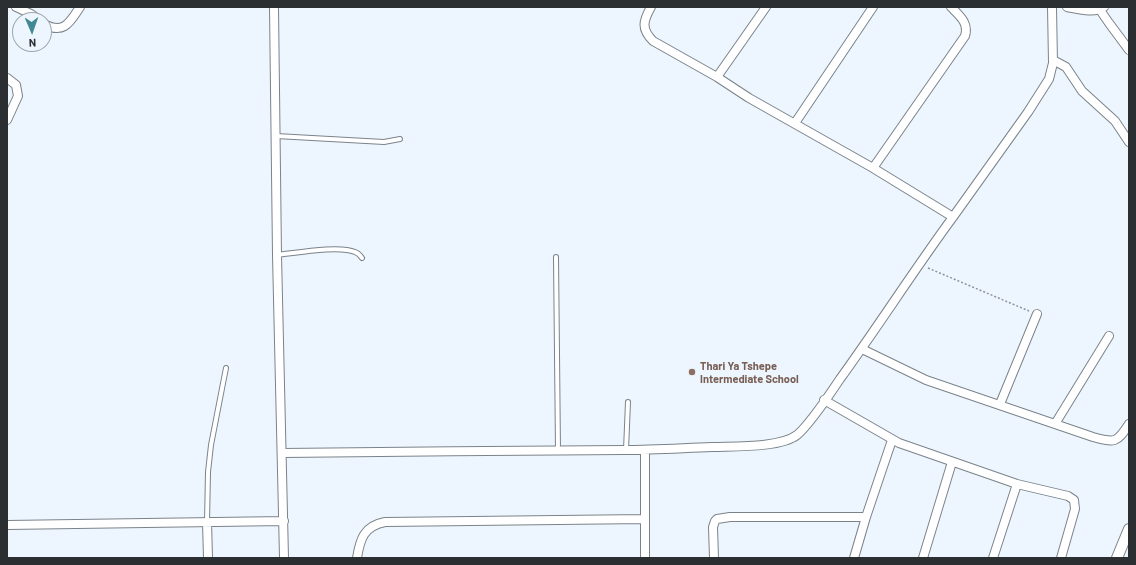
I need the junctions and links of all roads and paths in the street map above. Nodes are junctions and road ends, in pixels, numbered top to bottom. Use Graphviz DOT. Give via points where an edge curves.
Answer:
graph roads {
  1 [pos="16,7"];
  2 [pos="80,7"];
  3 [pos="274,7"];
  4 [pos="651,7"];
  5 [pos="766,7"];
  6 [pos="873,7"];
  7 [pos="951,7"];
  8 [pos="1052,7"];
  9 [pos="1067,7"];
  10 [pos="1102,8"];
  11 [pos="27,12"];
  12 [pos="52,27"];
  13 [pos="1129,50"];
  14 [pos="1053,60"];
  15 [pos="717,77"];
  16 [pos="7,78"];
  17 [pos="7,120"];
  18 [pos="794,123"];
  19 [pos="276,136"];
  20 [pos="400,139"];
  21 [pos="1129,142"];
  22 [pos="873,168"];
  23 [pos="953,217"];
  24 [pos="277,255"];
  25 [pos="556,257"];
  26 [pos="362,258"];
  27 [pos="919,264"];
  28 [pos="1037,314"];
  29 [pos="1109,336"];
  30 [pos="862,349"];
  31 [pos="226,368"];
  32 [pos="824,400"];
  33 [pos="628,402"];
  34 [pos="1000,404"];
  35 [pos="1055,424"];
  36 [pos="1129,424"];
  37 [pos="892,440"];
  38 [pos="626,450"];
  39 [pos="645,450"];
  40 [pos="558,451"];
  41 [pos="282,453"];
  42 [pos="952,462"];
  43 [pos="1017,484"];
  44 [pos="866,516"];
  45 [pos="645,519"];
  46 [pos="284,521"];
  47 [pos="207,522"];
  48 [pos="7,525"];
  49 [pos="1129,529"];
  50 [pos="208,558"];
  51 [pos="284,558"];
  52 [pos="357,558"];
  53 [pos="645,558"];
  54 [pos="714,558"];
  55 [pos="854,558"];
  56 [pos="923,558"];
  57 [pos="993,558"];
  58 [pos="1061,558"];
  59 [pos="1117,558"];
  1 -- 11 [label="street"];
  2 -- 12 [label="street" via="63,27"];
  3 -- 19 [label="street"];
  4 -- 15 [label="street" via="645,21 648,36"];
  5 -- 15 [label="street"];
  6 -- 18 [label="street"];
  7 -- 22 [label="street" via="965,22 965,36"];
  8 -- 14 [label="street"];
  9 -- 10 [label="street" via="1092,10"];
  10 -- 13 [label="street" via="1109,24"];
  14 -- 21 [label="street" via="1066,67 1082,90 1114,121"];
  14 -- 23 [label="street" via="1052,71 1045,86"];
  15 -- 18 [label="street"];
  16 -- 17 [label="street" via="16,85 18,96"];
  18 -- 22 [label="street"];
  19 -- 20 [label="lane" via="384,142"];
  19 -- 24 [label="street"];
  22 -- 23 [label="street"];
  23 -- 27 [label="street"];
  24 -- 26 [label="lane" via="348,250 354,251"];
  24 -- 41 [label="street"];
  25 -- 40 [label="lane"];
  27 -- 28 [label="path"];
  27 -- 30 [label="street"];
  28 -- 34 [label="street"];
  29 -- 35 [label="street"];
  30 -- 32 [label="street"];
  30 -- 34 [label="street" via="926,380"];
  31 -- 47 [label="lane" via="211,445"];
  32 -- 37 [label="street"];
  32 -- 39 [label="street" via="804,428 789,440 755,445"];
  33 -- 38 [label="lane"];
  34 -- 35 [label="street"];
  35 -- 36 [label="street" via="1093,438 1111,441 1119,438"];
  37 -- 42 [label="street"];
  37 -- 44 [label="street"];
  38 -- 39 [label="street"];
  38 -- 40 [label="street"];
  39 -- 45 [label="street"];
  40 -- 41 [label="street"];
  41 -- 46 [label="street"];
  42 -- 43 [label="street"];
  42 -- 56 [label="street"];
  43 -- 57 [label="street"];
  43 -- 58 [label="street" via="1068,496 1074,500"];
  44 -- 54 [label="street" via="717,519 714,527"];
  44 -- 55 [label="street"];
  45 -- 52 [label="street" via="385,522 370,527 360,542"];
  45 -- 53 [label="street"];
  46 -- 47 [label="street"];
  46 -- 51 [label="street"];
  47 -- 48 [label="street"];
  47 -- 50 [label="street"];
  49 -- 59 [label="street"];
}
